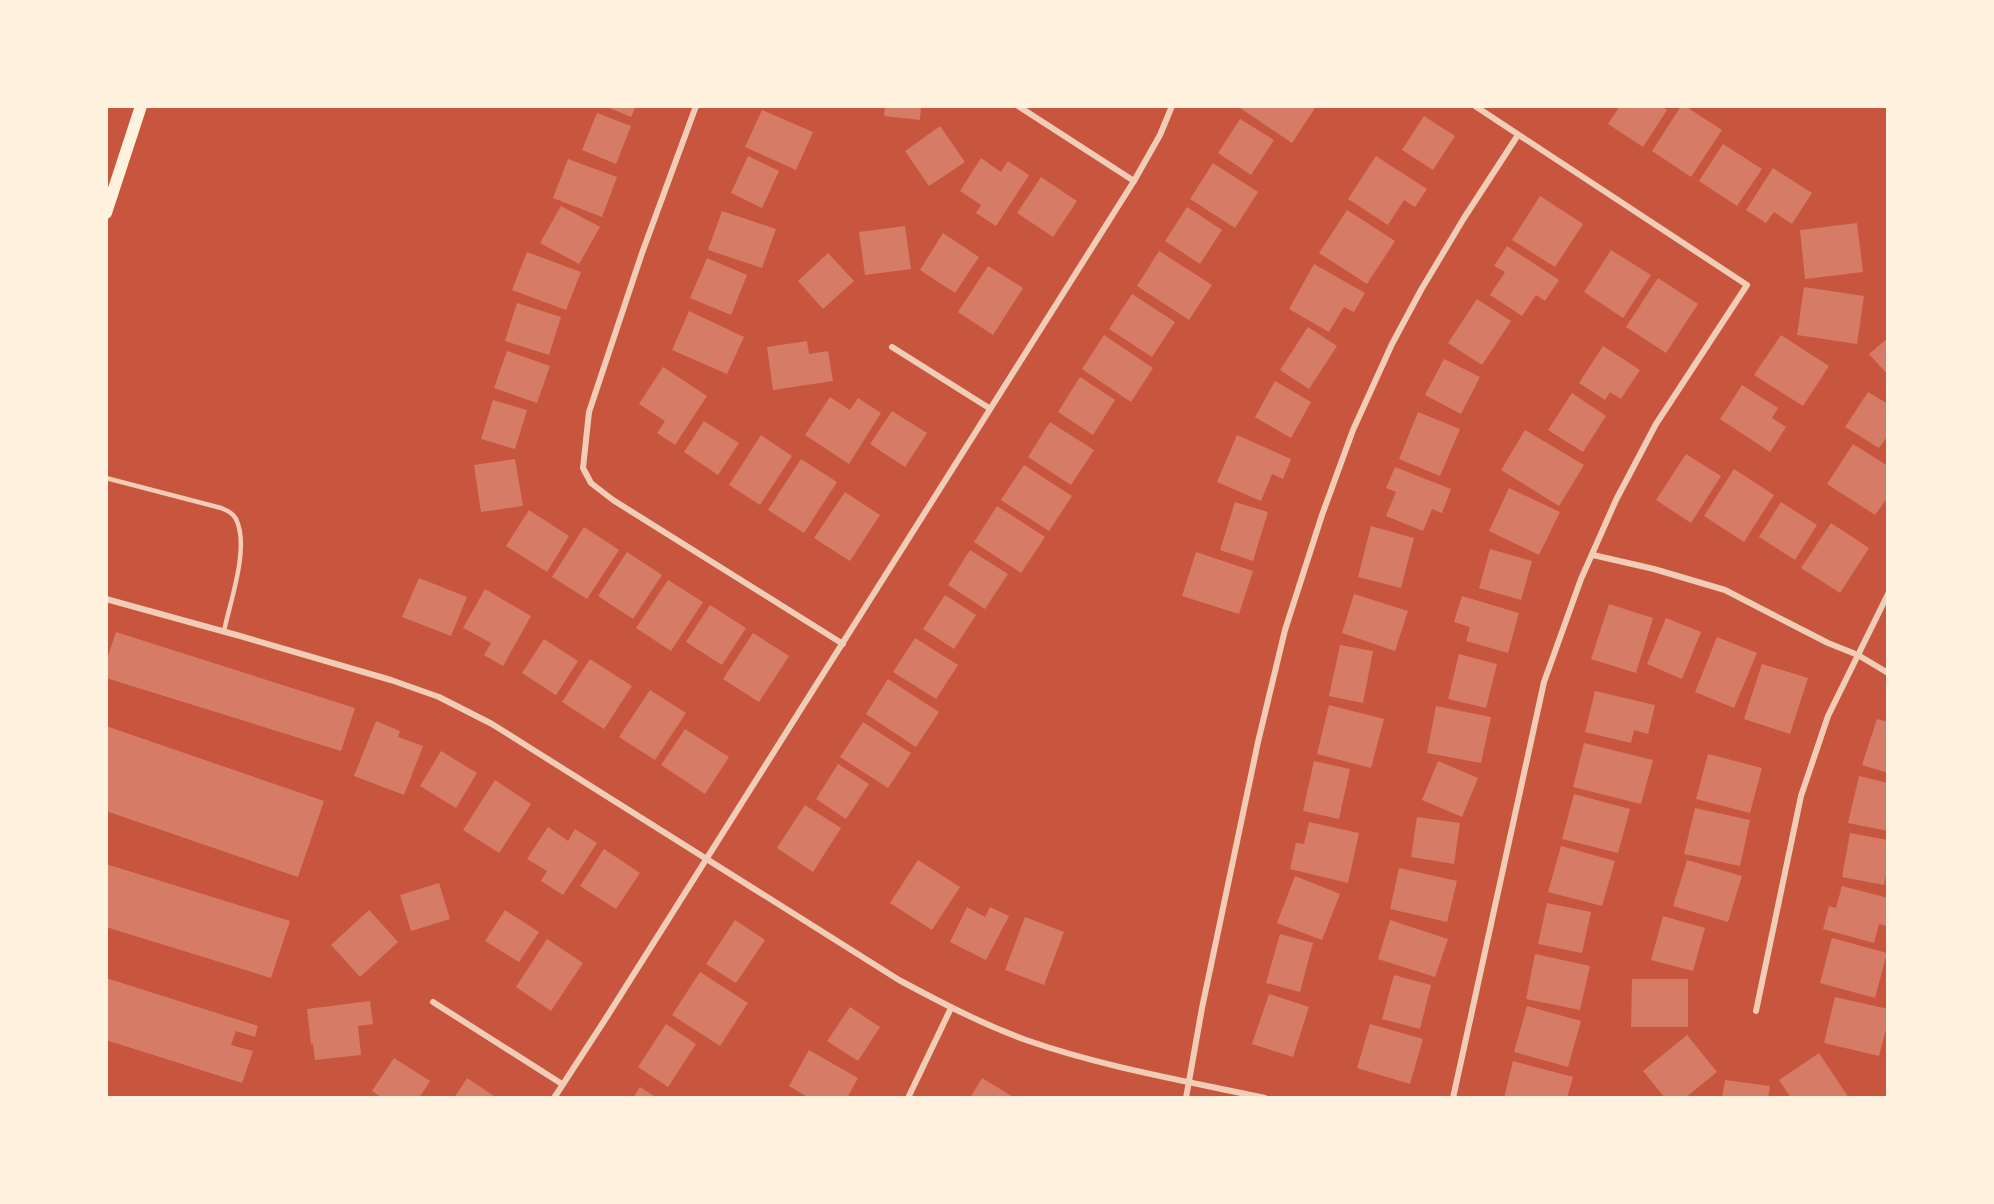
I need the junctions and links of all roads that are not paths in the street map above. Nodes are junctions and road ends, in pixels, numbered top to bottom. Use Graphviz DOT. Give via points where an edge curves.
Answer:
graph roads {
  1 [pos="141,106"];
  2 [pos="696,106"];
  3 [pos="1018,106"];
  4 [pos="1172,106"];
  5 [pos="1475,106"];
  6 [pos="1518,135"];
  7 [pos="1134,181"];
  8 [pos="110,188"];
  9 [pos="106,213"];
  10 [pos="892,347"];
  11 [pos="989,408"];
  12 [pos="106,478"];
  13 [pos="1593,555"];
  14 [pos="1887,594"];
  15 [pos="106,599"];
  16 [pos="224,632"];
  17 [pos="843,644"];
  18 [pos="1858,655"];
  19 [pos="1887,673"];
  20 [pos="706,858"];
  21 [pos="433,1002"];
  22 [pos="951,1008"];
  23 [pos="1756,1011"];
  24 [pos="1189,1082"];
  25 [pos="562,1084"];
  26 [pos="554,1098"];
  27 [pos="908,1098"];
  28 [pos="1186,1098"];
  29 [pos="1265,1098"];
  30 [pos="1453,1098"];
  1 -- 8 [label="main road"];
  2 -- 17 [label="street" via="589,412 583,468 591,483 613,500"];
  3 -- 7 [label="street"];
  4 -- 7 [label="street"];
  5 -- 6 [label="street"];
  6 -- 13 [label="street" via="1747,285 1656,424 1616,500"];
  6 -- 24 [label="street" via="1445,249 1392,344 1353,430 1322,515 1257,742"];
  7 -- 11 [label="street"];
  8 -- 9 [label="main road"];
  10 -- 11 [label="street"];
  11 -- 17 [label="street"];
  12 -- 16 [label="lane" via="232,513 241,538"];
  13 -- 18 [label="street" via="1725,590"];
  13 -- 30 [label="street" via="1544,682"];
  14 -- 18 [label="street"];
  15 -- 16 [label="street"];
  16 -- 20 [label="street" via="439,697 492,724"];
  17 -- 20 [label="street"];
  18 -- 19 [label="street"];
  18 -- 23 [label="street" via="1828,716 1801,796"];
  20 -- 22 [label="street" via="899,980"];
  20 -- 25 [label="street"];
  21 -- 25 [label="street"];
  22 -- 24 [label="street" via="1025,1040"];
  22 -- 27 [label="street"];
  24 -- 28 [label="street"];
  24 -- 29 [label="street"];
  25 -- 26 [label="street"];
}
